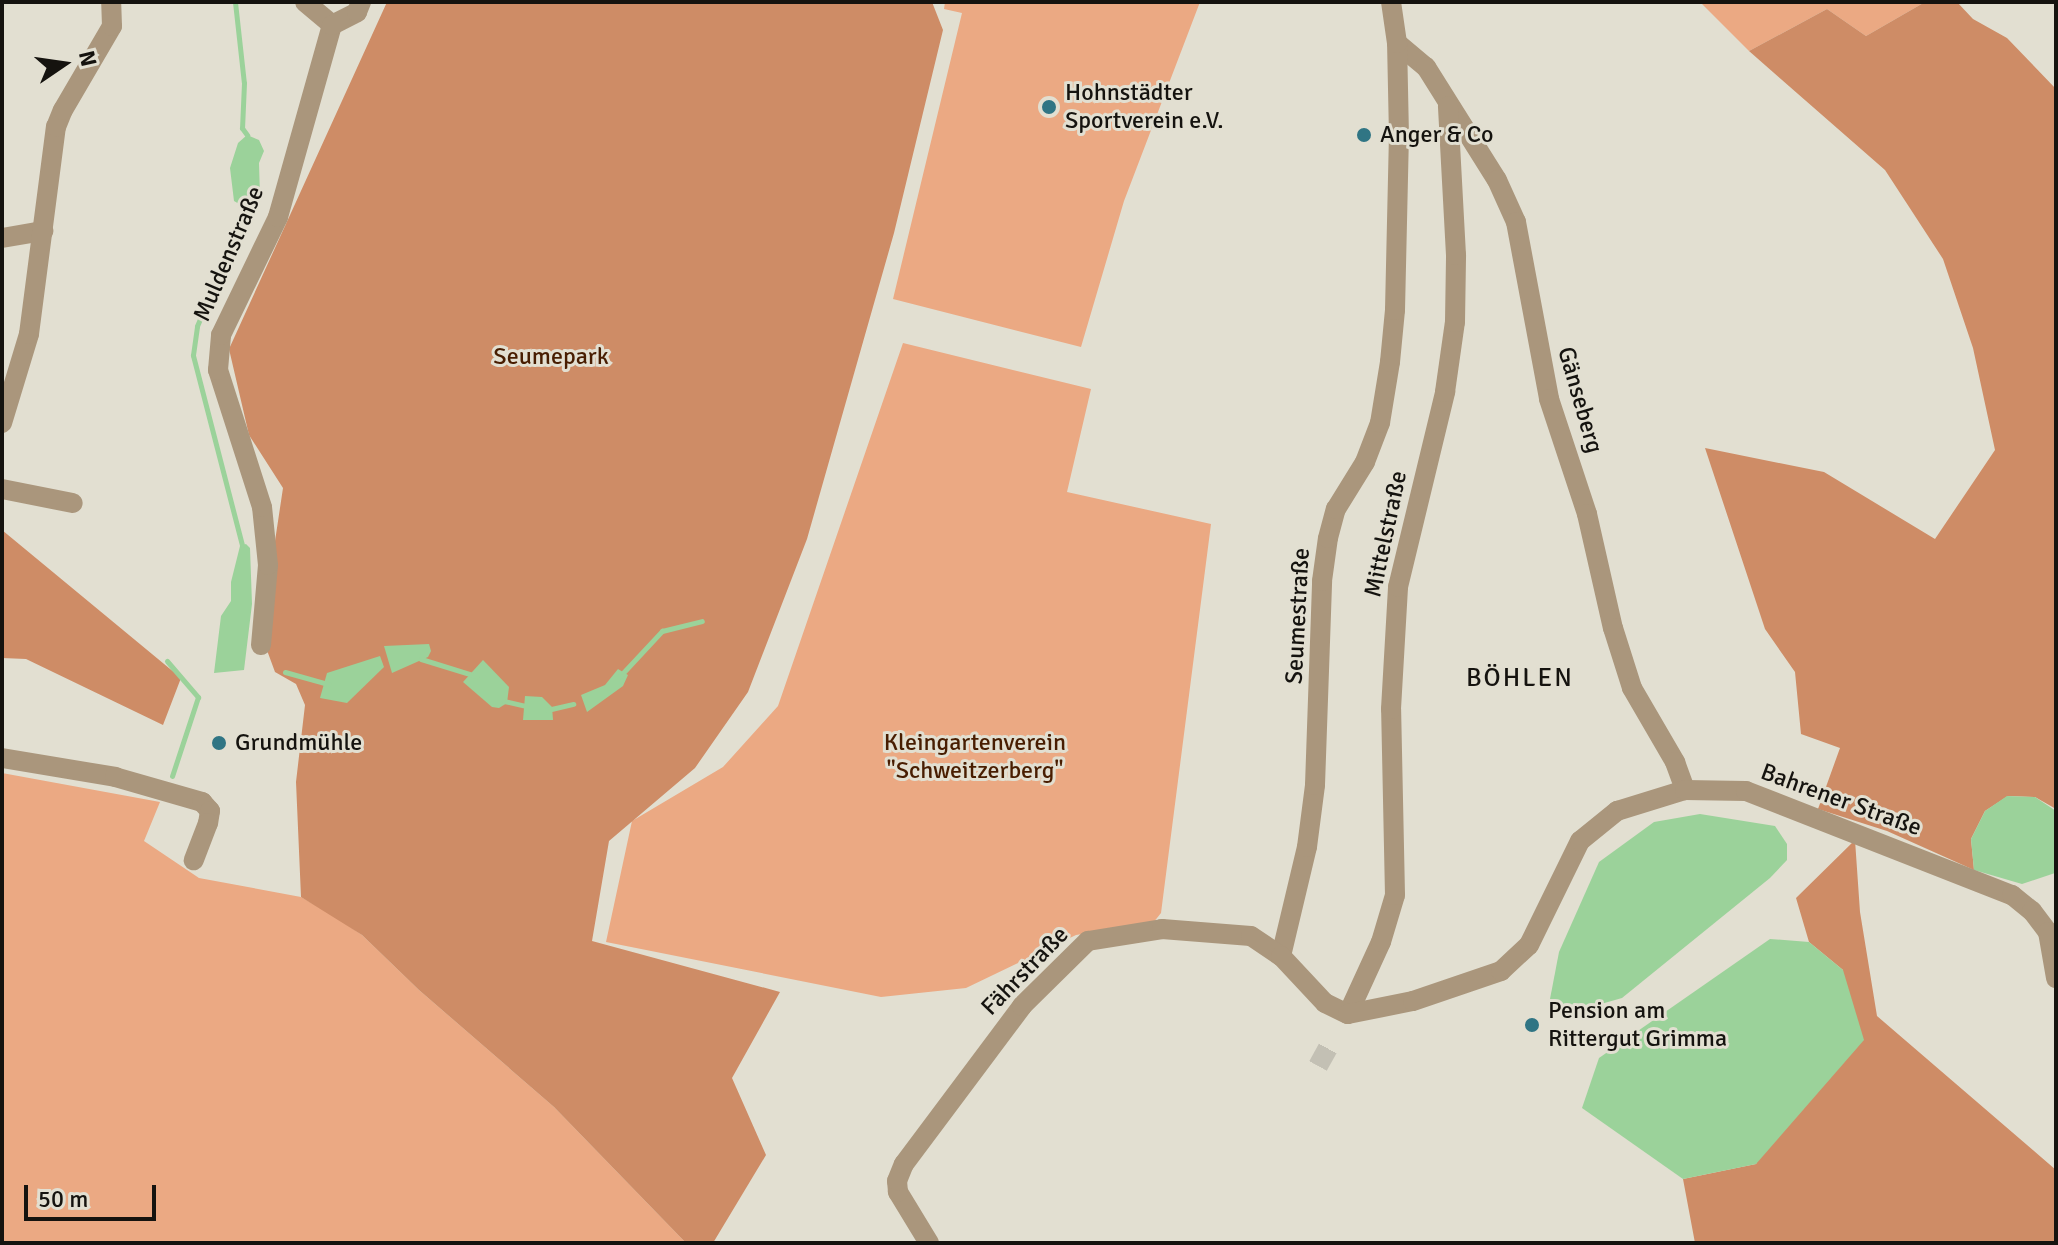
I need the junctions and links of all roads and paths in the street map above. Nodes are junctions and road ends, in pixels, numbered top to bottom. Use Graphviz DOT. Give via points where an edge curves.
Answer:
graph roads {
  1 [pos="111,2"];
  2 [pos="305,2"];
  3 [pos="361,2"];
  4 [pos="1391,2"];
  5 [pos="332,25"];
  6 [pos="1397,43"];
  7 [pos="1448,106"];
  8 [pos="43,231"];
  9 [pos="2,238"];
  10 [pos="2,423"];
  11 [pos="2,489"];
  12 [pos="73,503"];
  13 [pos="261,645"];
  14 [pos="2,758"];
  15 [pos="1685,790"];
  16 [pos="194,860"];
  17 [pos="1281,956"];
  18 [pos="2056,978"];
  19 [pos="1348,1014"];
  20 [pos="929,1243"];
  1 -- 8 [label="street" via="112,26 56,127"];
  2 -- 5 [label="street"];
  3 -- 5 [label="street" via="357,12"];
  4 -- 6 [label="street, Seumestraße"];
  5 -- 13 [label="street, Muldenstraße" via="278,217 221,335 218,370 262,507 268,565"];
  6 -- 7 [label="street, Gänseberg" via="1426,67"];
  6 -- 17 [label="street, Seumestraße" via="1390,362 1373,443 1336,509 1328,538 1315,785 1307,847"];
  7 -- 15 [label="street, Gänseberg" via="1497,180 1516,222 1549,399 1587,514 1613,628 1632,688 1675,762"];
  7 -- 19 [label="street, Mittelstraße" via="1455,322 1445,392 1398,587 1391,709 1395,895 1381,942"];
  8 -- 9 [label="street"];
  8 -- 10 [label="street" via="29,334"];
  11 -- 12 [label="street"];
  14 -- 16 [label="street" via="115,777 202,802 210,811"];
  15 -- 18 [label="street, Bahrener Straße" via="1746,791 2012,895 2048,932"];
  15 -- 19 [label="street, Bahrener Straße" via="1617,811 1580,841 1529,945 1501,971 1413,1001"];
  17 -- 19 [label="street" via="1325,1003"];
  17 -- 20 [label="street, Fährstraße" via="1251,936 1221,933 1162,929 1088,941 1022,1006 904,1164 898,1192"];
}
